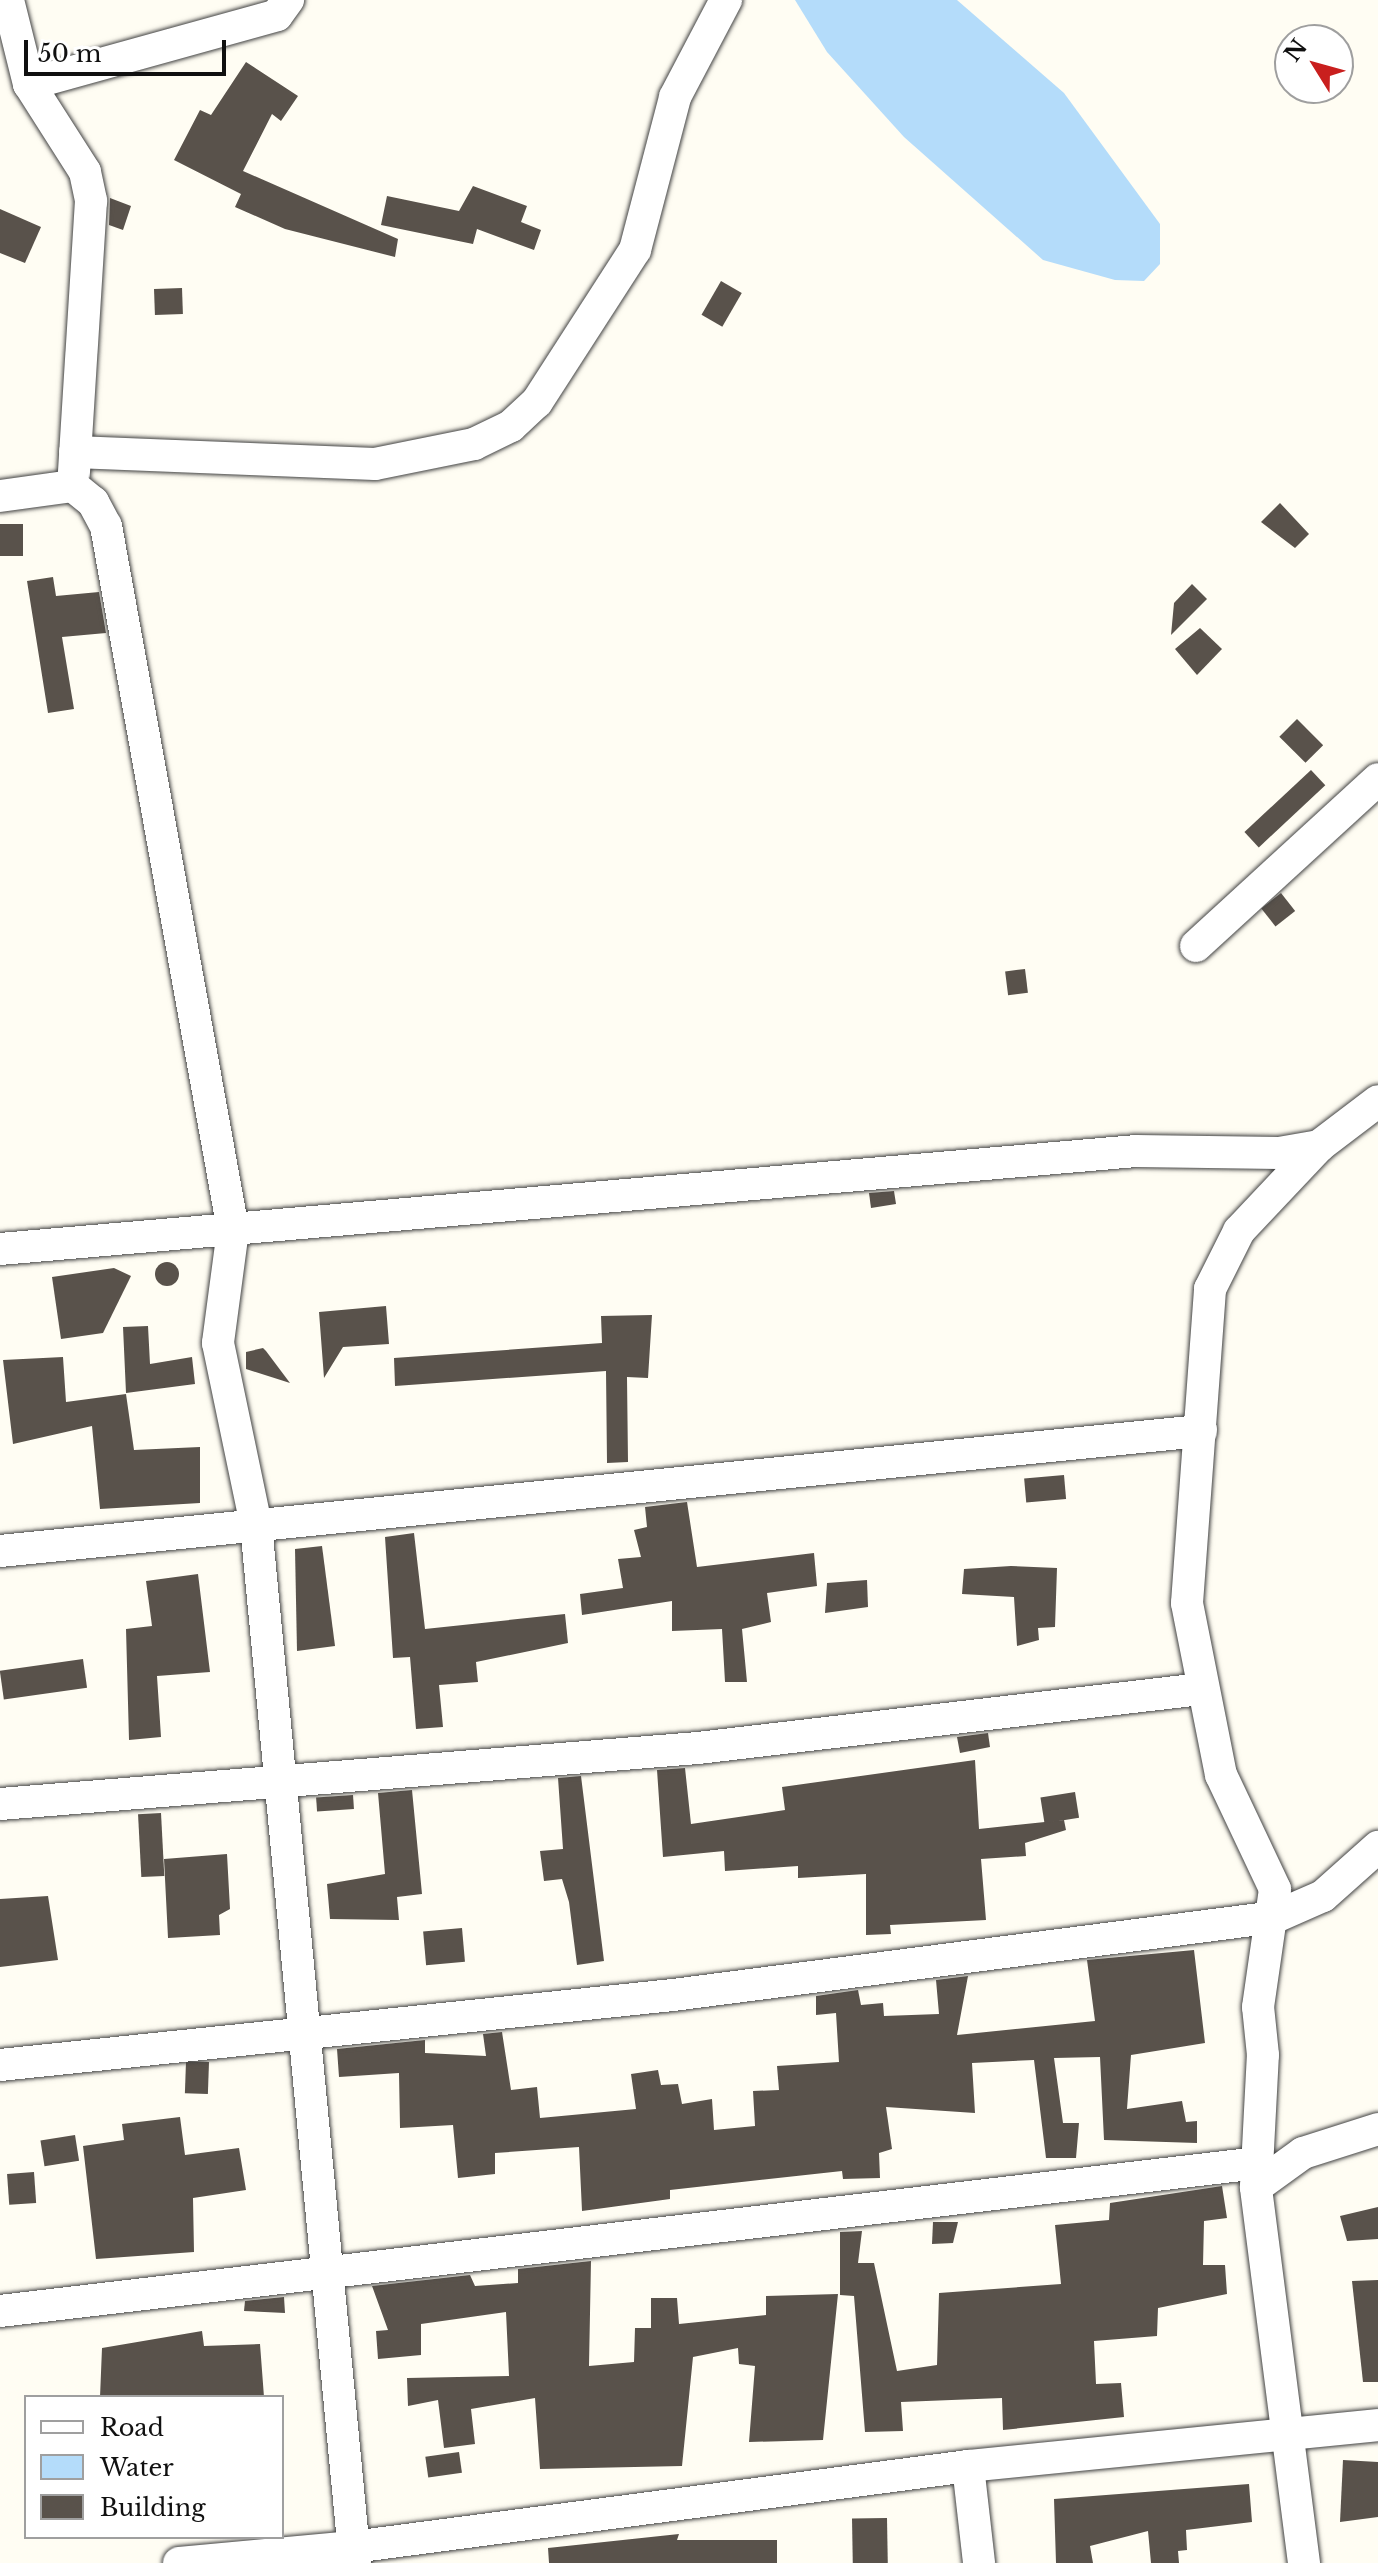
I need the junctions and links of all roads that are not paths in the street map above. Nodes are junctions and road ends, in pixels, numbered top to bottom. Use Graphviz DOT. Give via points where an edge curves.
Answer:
graph roads {
  1 [pos="8,0"];
  2 [pos="288,0"];
  3 [pos="726,0"];
  4 [pos="29,84"];
  5 [pos="75,452"];
  6 [pos="73,486"];
  7 [pos="0,496"];
  8 [pos="1378,779"];
  9 [pos="1196,946"];
  10 [pos="1378,1101"];
  11 [pos="1319,1146"];
  12 [pos="233,1230"];
  13 [pos="0,1249"];
  14 [pos="1201,1431"];
  15 [pos="256,1525"];
  16 [pos="0,1551"];
  17 [pos="1201,1689"];
  18 [pos="283,1778"];
  19 [pos="0,1804"];
  20 [pos="1378,1847"];
  21 [pos="1275,1917"];
  22 [pos="306,2038"];
  23 [pos="0,2065"];
  24 [pos="1378,2129"];
  25 [pos="1257,2175"];
  26 [pos="329,2273"];
  27 [pos="0,2311"];
  28 [pos="1378,2425"];
  29 [pos="1286,2433"];
  30 [pos="968,2466"];
  31 [pos="354,2555"];
  32 [pos="179,2563"];
  33 [pos="979,2563"];
  34 [pos="1304,2563"];
  1 -- 4 [label="street"];
  2 -- 4 [label="street" via="277,15"];
  3 -- 5 [label="street" via="675,97 635,250 537,402 511,426 474,444 375,464"];
  4 -- 5 [label="street" via="85,172 91,201"];
  5 -- 6 [label="street"];
  6 -- 7 [label="street"];
  6 -- 12 [label="street" via="93,502 106,526"];
  8 -- 9 [label="street"];
  10 -- 11 [label="street"];
  11 -- 12 [label="street" via="1279,1153 1136,1151"];
  11 -- 14 [label="street" via="1239,1231 1217,1269 1206,1311"];
  12 -- 13 [label="street"];
  12 -- 15 [label="street" via="218,1343"];
  14 -- 15 [label="street"];
  14 -- 17 [label="street" via="1187,1603"];
  15 -- 16 [label="street"];
  15 -- 18 [label="street"];
  17 -- 18 [label="street" via="698,1748"];
  17 -- 21 [label="street" via="1227,1794 1272,1876"];
  18 -- 19 [label="street"];
  18 -- 22 [label="street"];
  20 -- 21 [label="street" via="1323,1896"];
  21 -- 22 [label="street"];
  21 -- 25 [label="street" via="1258,2007"];
  22 -- 23 [label="street"];
  22 -- 26 [label="street"];
  24 -- 25 [label="street" via="1303,2153"];
  25 -- 26 [label="street"];
  25 -- 29 [label="street"];
  26 -- 27 [label="street"];
  26 -- 31 [label="street"];
  28 -- 29 [label="street"];
  29 -- 30 [label="street"];
  29 -- 34 [label="street"];
  30 -- 31 [label="street"];
  30 -- 33 [label="street"];
  31 -- 32 [label="street"];
}
